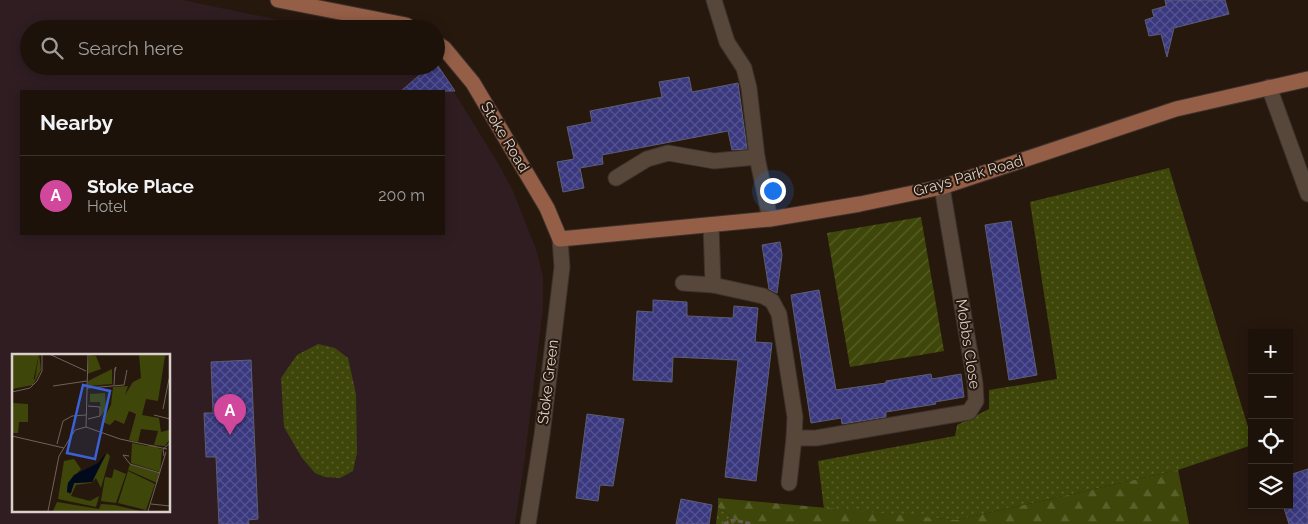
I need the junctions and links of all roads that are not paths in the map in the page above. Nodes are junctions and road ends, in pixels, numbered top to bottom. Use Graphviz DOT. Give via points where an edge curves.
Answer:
graph roads {
  1 [pos="278,0"];
  2 [pos="714,0"];
  3 [pos="380,20"];
  4 [pos="445,49"];
  5 [pos="1308,79"];
  6 [pos="1269,87"];
  7 [pos="757,157"];
  8 [pos="616,178"];
  9 [pos="942,187"];
  10 [pos="1308,194"];
  11 [pos="770,219"];
  12 [pos="711,226"];
  13 [pos="560,240"];
  14 [pos="683,283"];
  15 [pos="713,285"];
  16 [pos="794,438"];
  17 [pos="789,483"];
  18 [pos="528,524"];
  1 -- 3 [label="main road"];
  2 -- 7 [label="street" via="727,42 744,68"];
  4 -- 13 [label="main road, Stoke Road" via="473,83 547,208"];
  5 -- 6 [label="main road, Grays Park Road"];
  6 -- 9 [label="main road, Grays Park Road" via="1176,109"];
  6 -- 10 [label="street"];
  7 -- 8 [label="street" via="714,161 668,153 647,159"];
  7 -- 11 [label="street"];
  9 -- 11 [label="main road, Grays Park Road"];
  9 -- 16 [label="street, Mobbs Close" via="976,401 969,412 958,415 816,438"];
  11 -- 12 [label="main road, Grays Park Road"];
  12 -- 13 [label="main road, Grays Park Road"];
  12 -- 15 [label="street"];
  13 -- 18 [label="street, Stoke Green" via="562,267"];
  14 -- 15 [label="street"];
  15 -- 16 [label="street" via="772,300 779,314 795,417"];
  16 -- 17 [label="street"];
}
